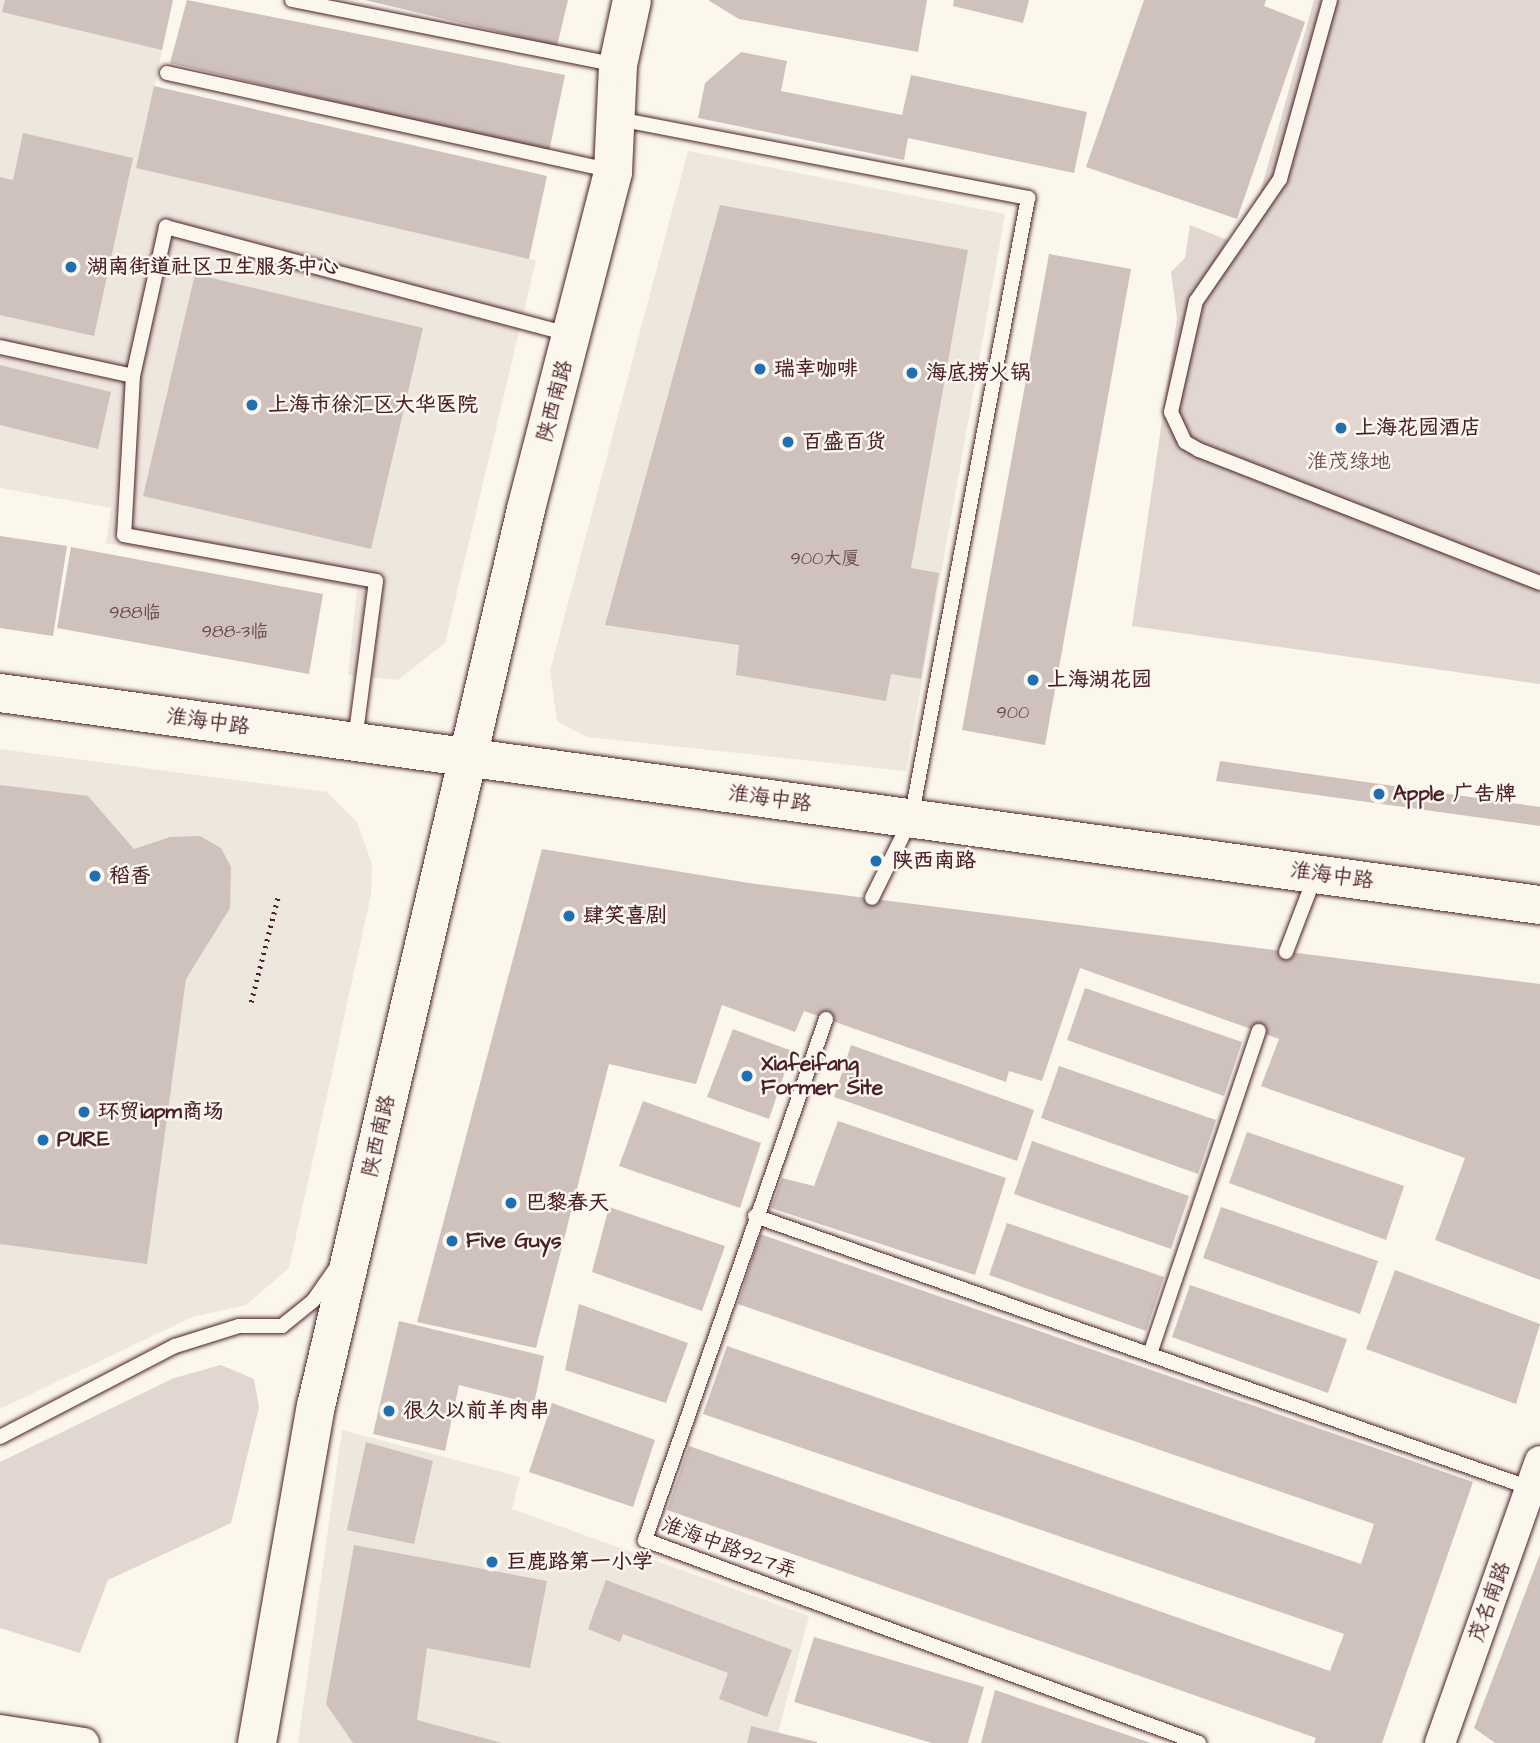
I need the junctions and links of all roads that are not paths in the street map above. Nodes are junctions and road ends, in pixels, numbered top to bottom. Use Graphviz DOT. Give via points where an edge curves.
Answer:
graph roads {
  1 [pos="292,0"];
  2 [pos="632,0"];
  3 [pos="1330,0"];
  4 [pos="618,65"];
  5 [pos="167,74"];
  6 [pos="617,118"];
  7 [pos="613,172"];
  8 [pos="573,335"];
  9 [pos="0,347"];
  10 [pos="133,376"];
  11 [pos="1540,583"];
  12 [pos="0,693"];
  13 [pos="354,743"];
  14 [pos="469,759"];
  15 [pos="911,819"];
  16 [pos="1316,874"];
  17 [pos="872,898"];
  18 [pos="1540,905"];
  19 [pos="1286,952"];
  20 [pos="826,1019"];
  21 [pos="1259,1031"];
  22 [pos="755,1216"];
  23 [pos="354,1242"];
  24 [pos="1150,1354"];
  25 [pos="0,1437"];
  26 [pos="1535,1474"];
  27 [pos="0,1730"];
  28 [pos="83,1743"];
  29 [pos="257,1743"];
  30 [pos="1199,1743"];
  31 [pos="1440,1743"];
  1 -- 4 [label="lane"];
  2 -- 4 [label="main road, 陕西南路"];
  3 -- 11 [label="lane" via="1280,179 1196,301 1171,412 1185,442 1199,450"];
  4 -- 6 [label="main road, 陕西南路"];
  5 -- 7 [label="lane"];
  6 -- 7 [label="main road, 陕西南路"];
  6 -- 15 [label="lane" via="1028,198"];
  7 -- 8 [label="main road, 陕西南路"];
  8 -- 10 [label="lane" via="166,227"];
  8 -- 14 [label="main road, 陕西南路"];
  9 -- 10 [label="lane"];
  10 -- 13 [label="lane" via="124,535 376,580"];
  12 -- 13 [label="main road, 淮海中路"];
  13 -- 14 [label="main road, 淮海中路"];
  14 -- 15 [label="main road, 淮海中路"];
  14 -- 23 [label="main road, 陕西南路"];
  15 -- 16 [label="main road, 淮海中路"];
  15 -- 17 [label="lane"];
  16 -- 18 [label="main road, 淮海中路"];
  16 -- 19 [label="lane"];
  20 -- 22 [label="lane, 淮海中路927弄"];
  21 -- 24 [label="lane"];
  22 -- 24 [label="lane"];
  22 -- 30 [label="lane, 淮海中路927弄" via="645,1539"];
  23 -- 25 [label="lane" via="313,1301 282,1326 239,1326 175,1346"];
  23 -- 29 [label="main road, 陕西南路" via="316,1406"];
  24 -- 26 [label="lane"];
  26 -- 31 [label="street, 茂名南路"];
  27 -- 28 [label="street"];
}
